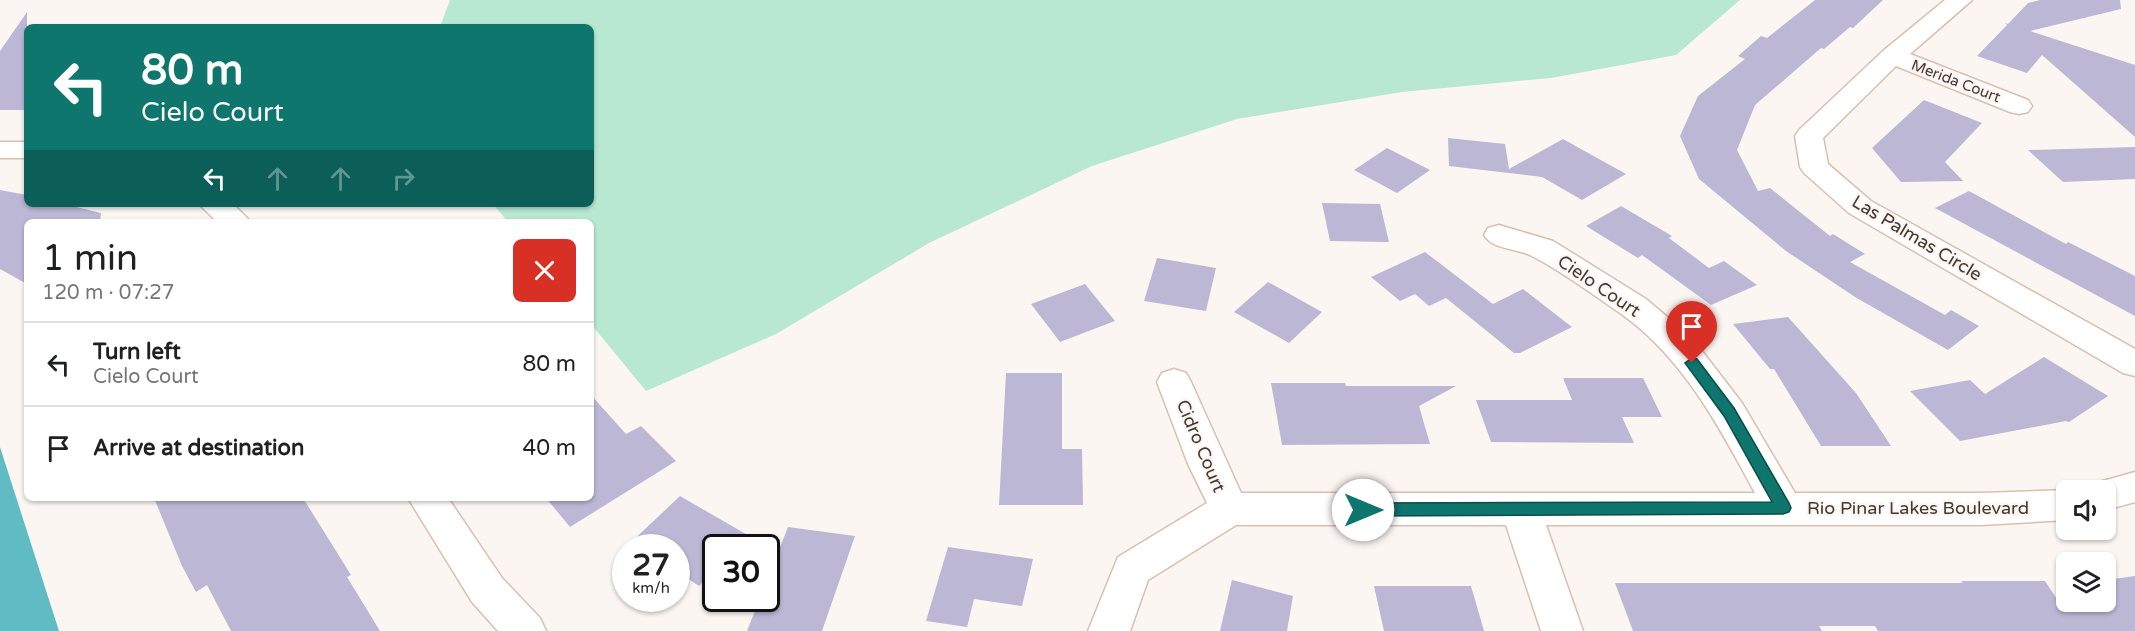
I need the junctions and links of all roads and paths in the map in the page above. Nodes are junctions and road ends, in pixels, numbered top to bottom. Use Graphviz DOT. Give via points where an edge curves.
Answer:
graph roads {
  1 [pos="1960,0"];
  2 [pos="1892,56"];
  3 [pos="2019,106"];
  4 [pos="0,150"];
  5 [pos="24,150"];
  6 [pos="218,207"];
  7 [pos="232,219"];
  8 [pos="1498,235"];
  9 [pos="2135,364"];
  10 [pos="1174,382"];
  11 [pos="2135,488"];
  12 [pos="2116,493"];
  13 [pos="429,501"];
  14 [pos="2056,506"];
  15 [pos="1783,508"];
  16 [pos="1228,509"];
  17 [pos="1521,510"];
  18 [pos="525,631"];
  19 [pos="1109,631"];
  20 [pos="1562,631"];
  1 -- 2 [label="street, Las Palmas Circle"];
  2 -- 3 [label="street, Merida Court"];
  2 -- 9 [label="street, Las Palmas Circle" via="1809,136 1814,167 1860,207"];
  4 -- 5 [label="street"];
  6 -- 7 [label="street"];
  8 -- 15 [label="street, Cielo Court" via="1542,248 1634,307 1680,346 1729,412"];
  10 -- 16 [label="street, Cidro Court"];
  11 -- 12 [label="street"];
  13 -- 18 [label="street" via="487,590"];
  14 -- 15 [label="street, Rio Pinar Lakes Boulevard"];
  15 -- 17 [label="street, Rio Pinar Lakes Boulevard"];
  16 -- 17 [label="street, Rio Pinar Lakes Boulevard"];
  16 -- 19 [label="street" via="1132,568"];
  17 -- 20 [label="street"];
}
